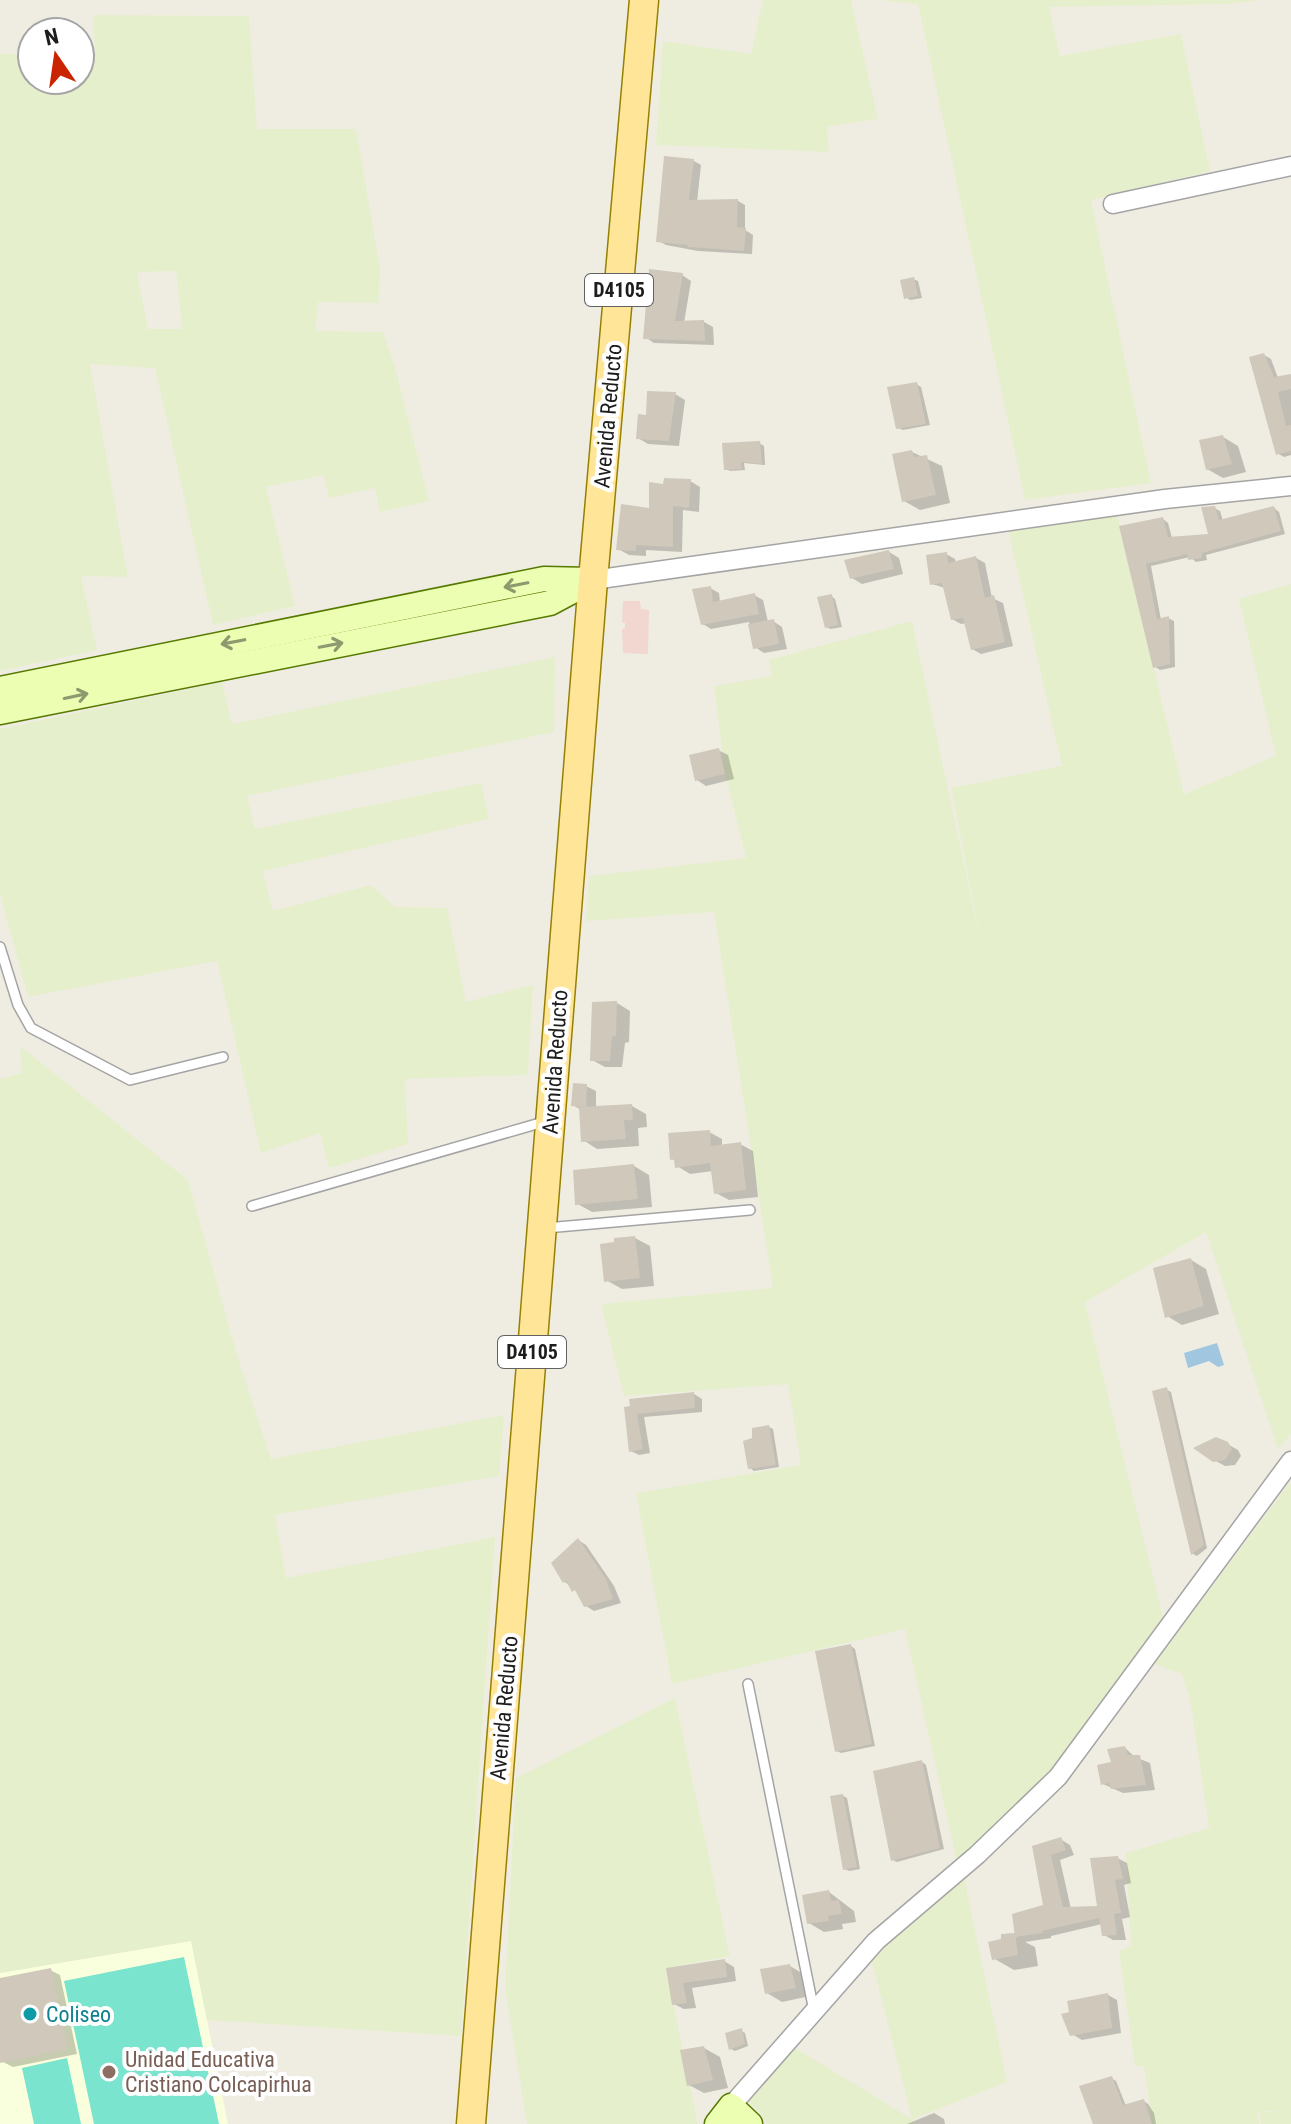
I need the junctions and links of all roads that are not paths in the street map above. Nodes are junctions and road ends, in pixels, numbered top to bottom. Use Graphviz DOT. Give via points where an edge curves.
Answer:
graph roads {
  1 [pos="644,0"];
  2 [pos="1291,166"];
  3 [pos="1113,204"];
  4 [pos="1291,486"];
  5 [pos="593,580"];
  6 [pos="193,661"];
  7 [pos="0,689"];
  8 [pos="0,712"];
  9 [pos="0,947"];
  10 [pos="223,1057"];
  11 [pos="551,1120"];
  12 [pos="252,1206"];
  13 [pos="750,1210"];
  14 [pos="542,1228"];
  15 [pos="1291,1461"];
  16 [pos="748,1684"];
  17 [pos="814,2011"];
  18 [pos="724,2115"];
  19 [pos="471,2124"];
  20 [pos="750,2124"];
  1 -- 5 [label="main road, Avenida Reducto / D4105"];
  2 -- 3 [label="street"];
  4 -- 5 [label="street"];
  5 -- 6 [label="street" via="550,603"];
  5 -- 11 [label="main road, Avenida Reducto / D4105"];
  6 -- 7 [label="street"];
  8 -- 6 [label="street, one-way"];
  9 -- 10 [label="lane" via="31,1028 130,1080"];
  11 -- 12 [label="lane"];
  11 -- 14 [label="main road, Avenida Reducto / D4105"];
  13 -- 14 [label="lane"];
  14 -- 19 [label="main road, Avenida Reducto / D4105"];
  15 -- 17 [label="street" via="1058,1777 876,1941"];
  16 -- 17 [label="lane"];
  17 -- 18 [label="street"];
  18 -- 20 [label="street"];
}
